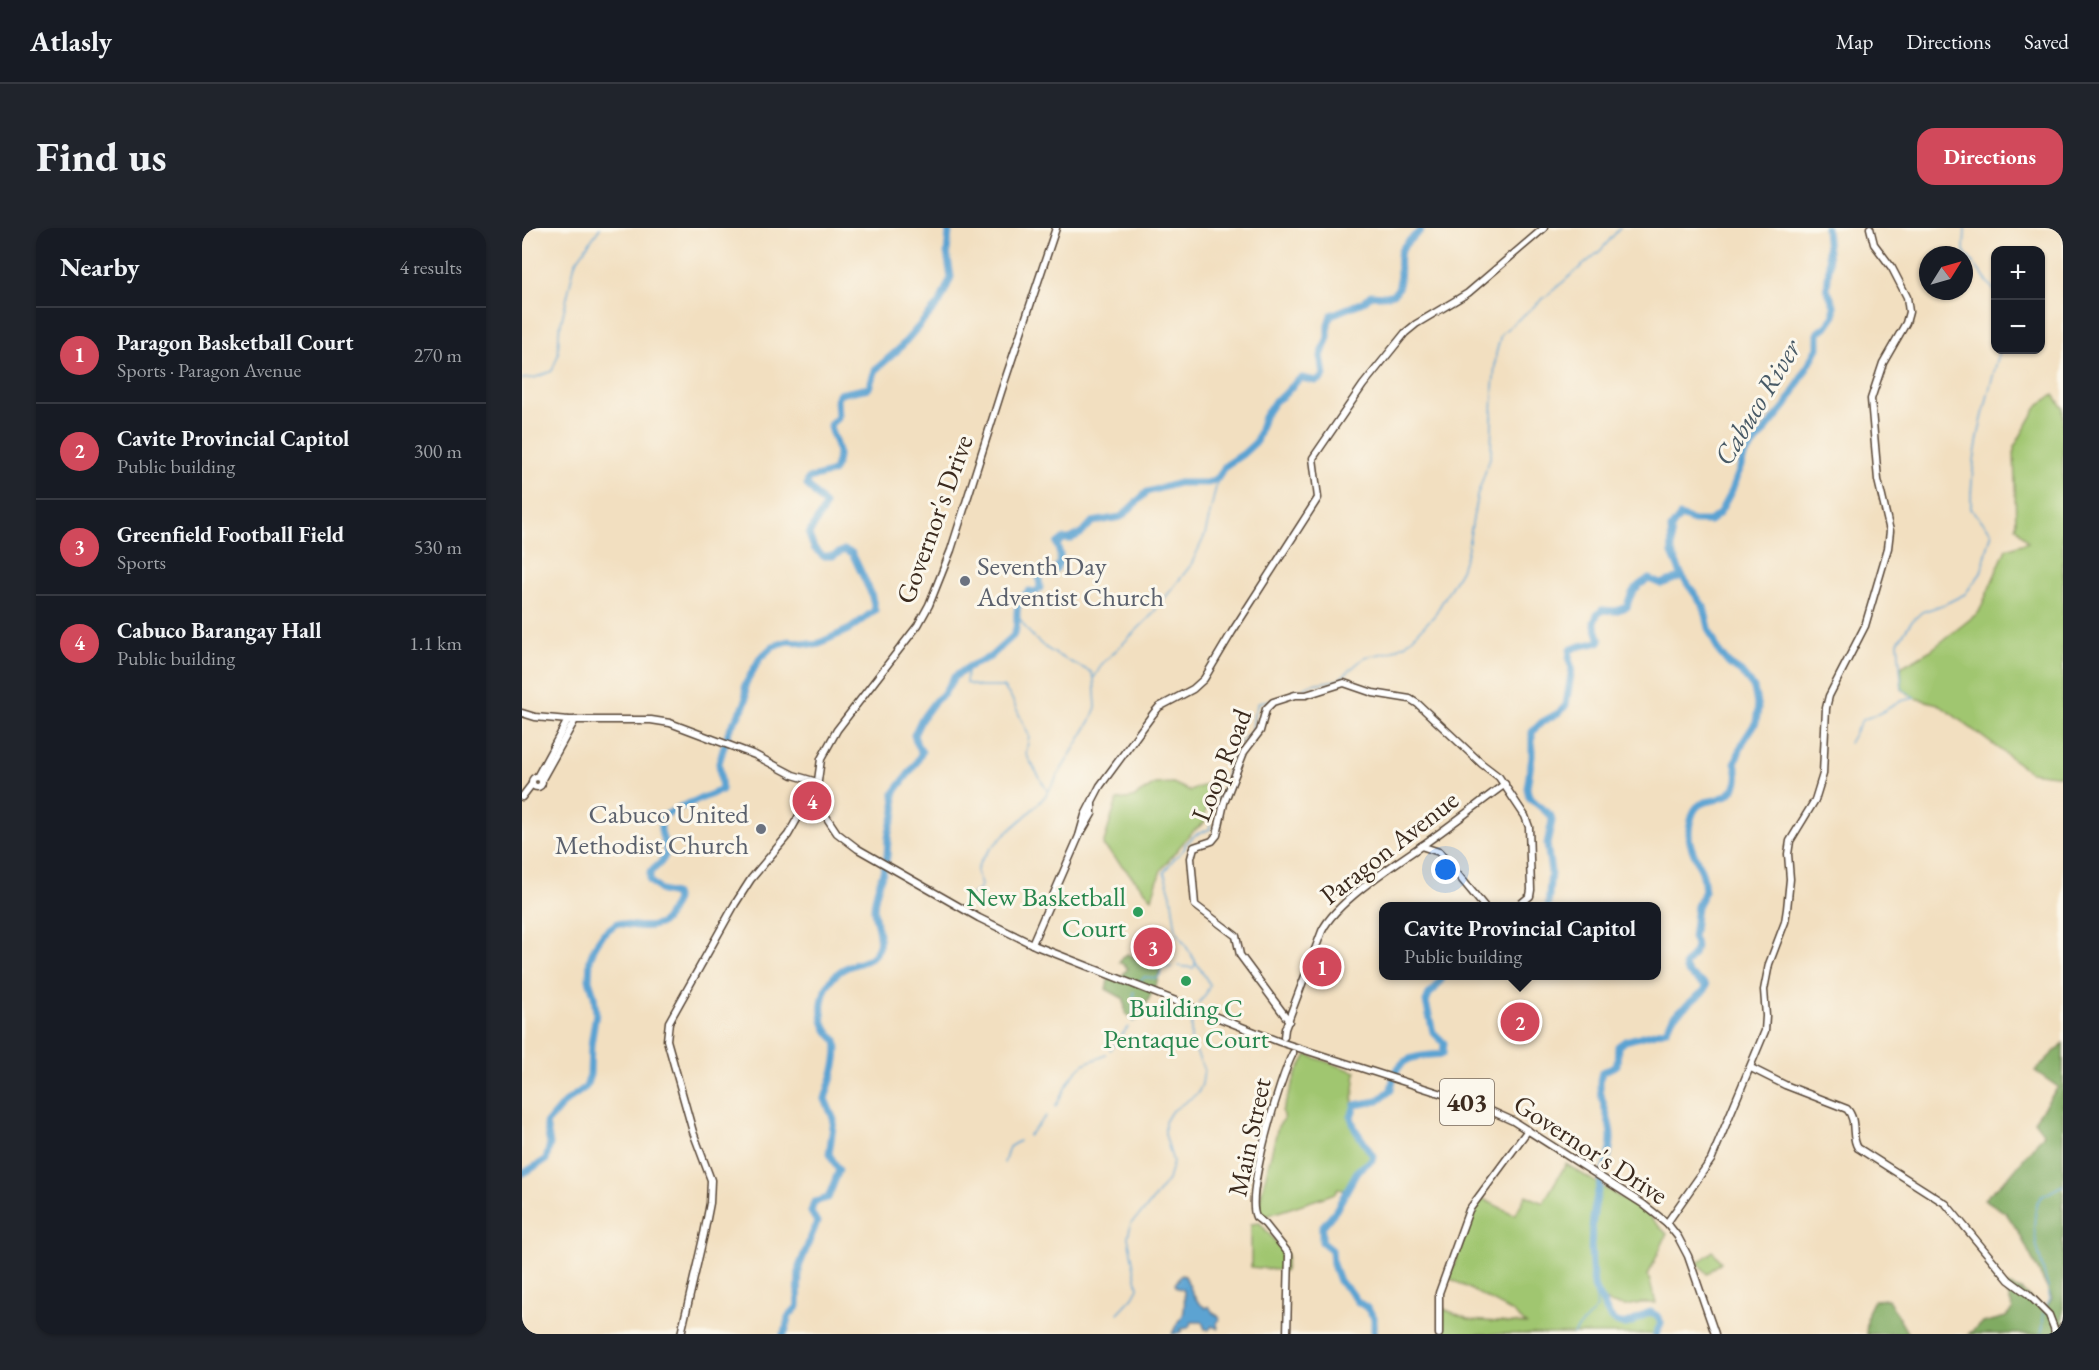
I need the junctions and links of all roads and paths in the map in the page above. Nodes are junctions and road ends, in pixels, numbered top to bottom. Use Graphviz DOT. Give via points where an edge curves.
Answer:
graph roads {
  1 [pos="1056,228"];
  2 [pos="1544,228"];
  3 [pos="1870,228"];
  4 [pos="522,713"];
  5 [pos="572,720"];
  6 [pos="817,783"];
  7 [pos="1505,784"];
  8 [pos="522,797"];
  9 [pos="1421,846"];
  10 [pos="1481,902"];
  11 [pos="1522,902"];
  12 [pos="1032,944"];
  13 [pos="1289,1021"];
  14 [pos="1281,1039"];
  15 [pos="1289,1045"];
  16 [pos="1308,1052"];
  17 [pos="1293,1053"];
  18 [pos="1751,1068"];
  19 [pos="1528,1130"];
  20 [pos="1667,1223"];
  21 [pos="2063,1326"];
  22 [pos="681,1334"];
  23 [pos="1287,1334"];
  24 [pos="1439,1334"];
  25 [pos="1715,1334"];
  26 [pos="2055,1334"];
  27 [pos="2061,1334"];
  1 -- 6 [label="street, Governor's Drive / 403" via="944,572 918,625 828,743 819,764"];
  2 -- 12 [label="street" via="1468,293 1405,333 1376,368 1313,458 1318,498 1204,679 1153,714 1100,786 1092,802 1092,814 1078,836"];
  3 -- 18 [label="street" via="1874,244 1904,291 1909,312 1883,363 1871,399 1878,480 1890,531 1888,548 1865,626 1829,696 1824,767 1815,800 1790,841 1787,909 1765,980 1765,1031"];
  4 -- 5 [label="street"];
  5 -- 6 [label="street" via="661,721"];
  5 -- 8 [label="street" via="539,778 533,779"];
  6 -- 12 [label="street, Governor's Drive / 403" via="830,826 844,839 979,918"];
  6 -- 22 [label="street" via="793,828 740,896 669,1022 667,1040 711,1180 704,1234"];
  7 -- 9 [label="street, Paragon Avenue"];
  7 -- 11 [label="street, Loop Road" via="1529,825 1531,893"];
  7 -- 13 [label="street, Loop Road" via="1410,699 1344,683 1280,699 1267,707 1260,731 1244,752 1224,803 1217,835 1192,851 1192,880 1195,905 1236,936 1239,955"];
  9 -- 10 [label="street" via="1439,852"];
  9 -- 13 [label="street, Paragon Avenue" via="1394,863 1329,918"];
  12 -- 14 [label="street, Governor's Drive / 403"];
  13 -- 14 [label="street, Paragon Avenue"];
  14 -- 15 [label="street, Governor's Drive / 403"];
  15 -- 16 [label="street, Governor's Drive / 403"];
  15 -- 17 [label="street, Main Street"];
  16 -- 17 [label="street"];
  16 -- 19 [label="street, Governor's Drive / 403" via="1488,1109"];
  17 -- 23 [label="street, Main Street" via="1283,1073 1253,1202 1256,1217 1289,1254"];
  18 -- 20 [label="street" via="1711,1160"];
  18 -- 26 [label="street" via="1847,1109 1858,1148 1946,1204 2009,1280 2049,1315"];
  19 -- 20 [label="street, Governor's Drive / 403"];
  19 -- 24 [label="street" via="1469,1210 1439,1293"];
  20 -- 25 [label="street, Governor's Drive / 403" via="1688,1256"];
  21 -- 27 [label="street"];
}
